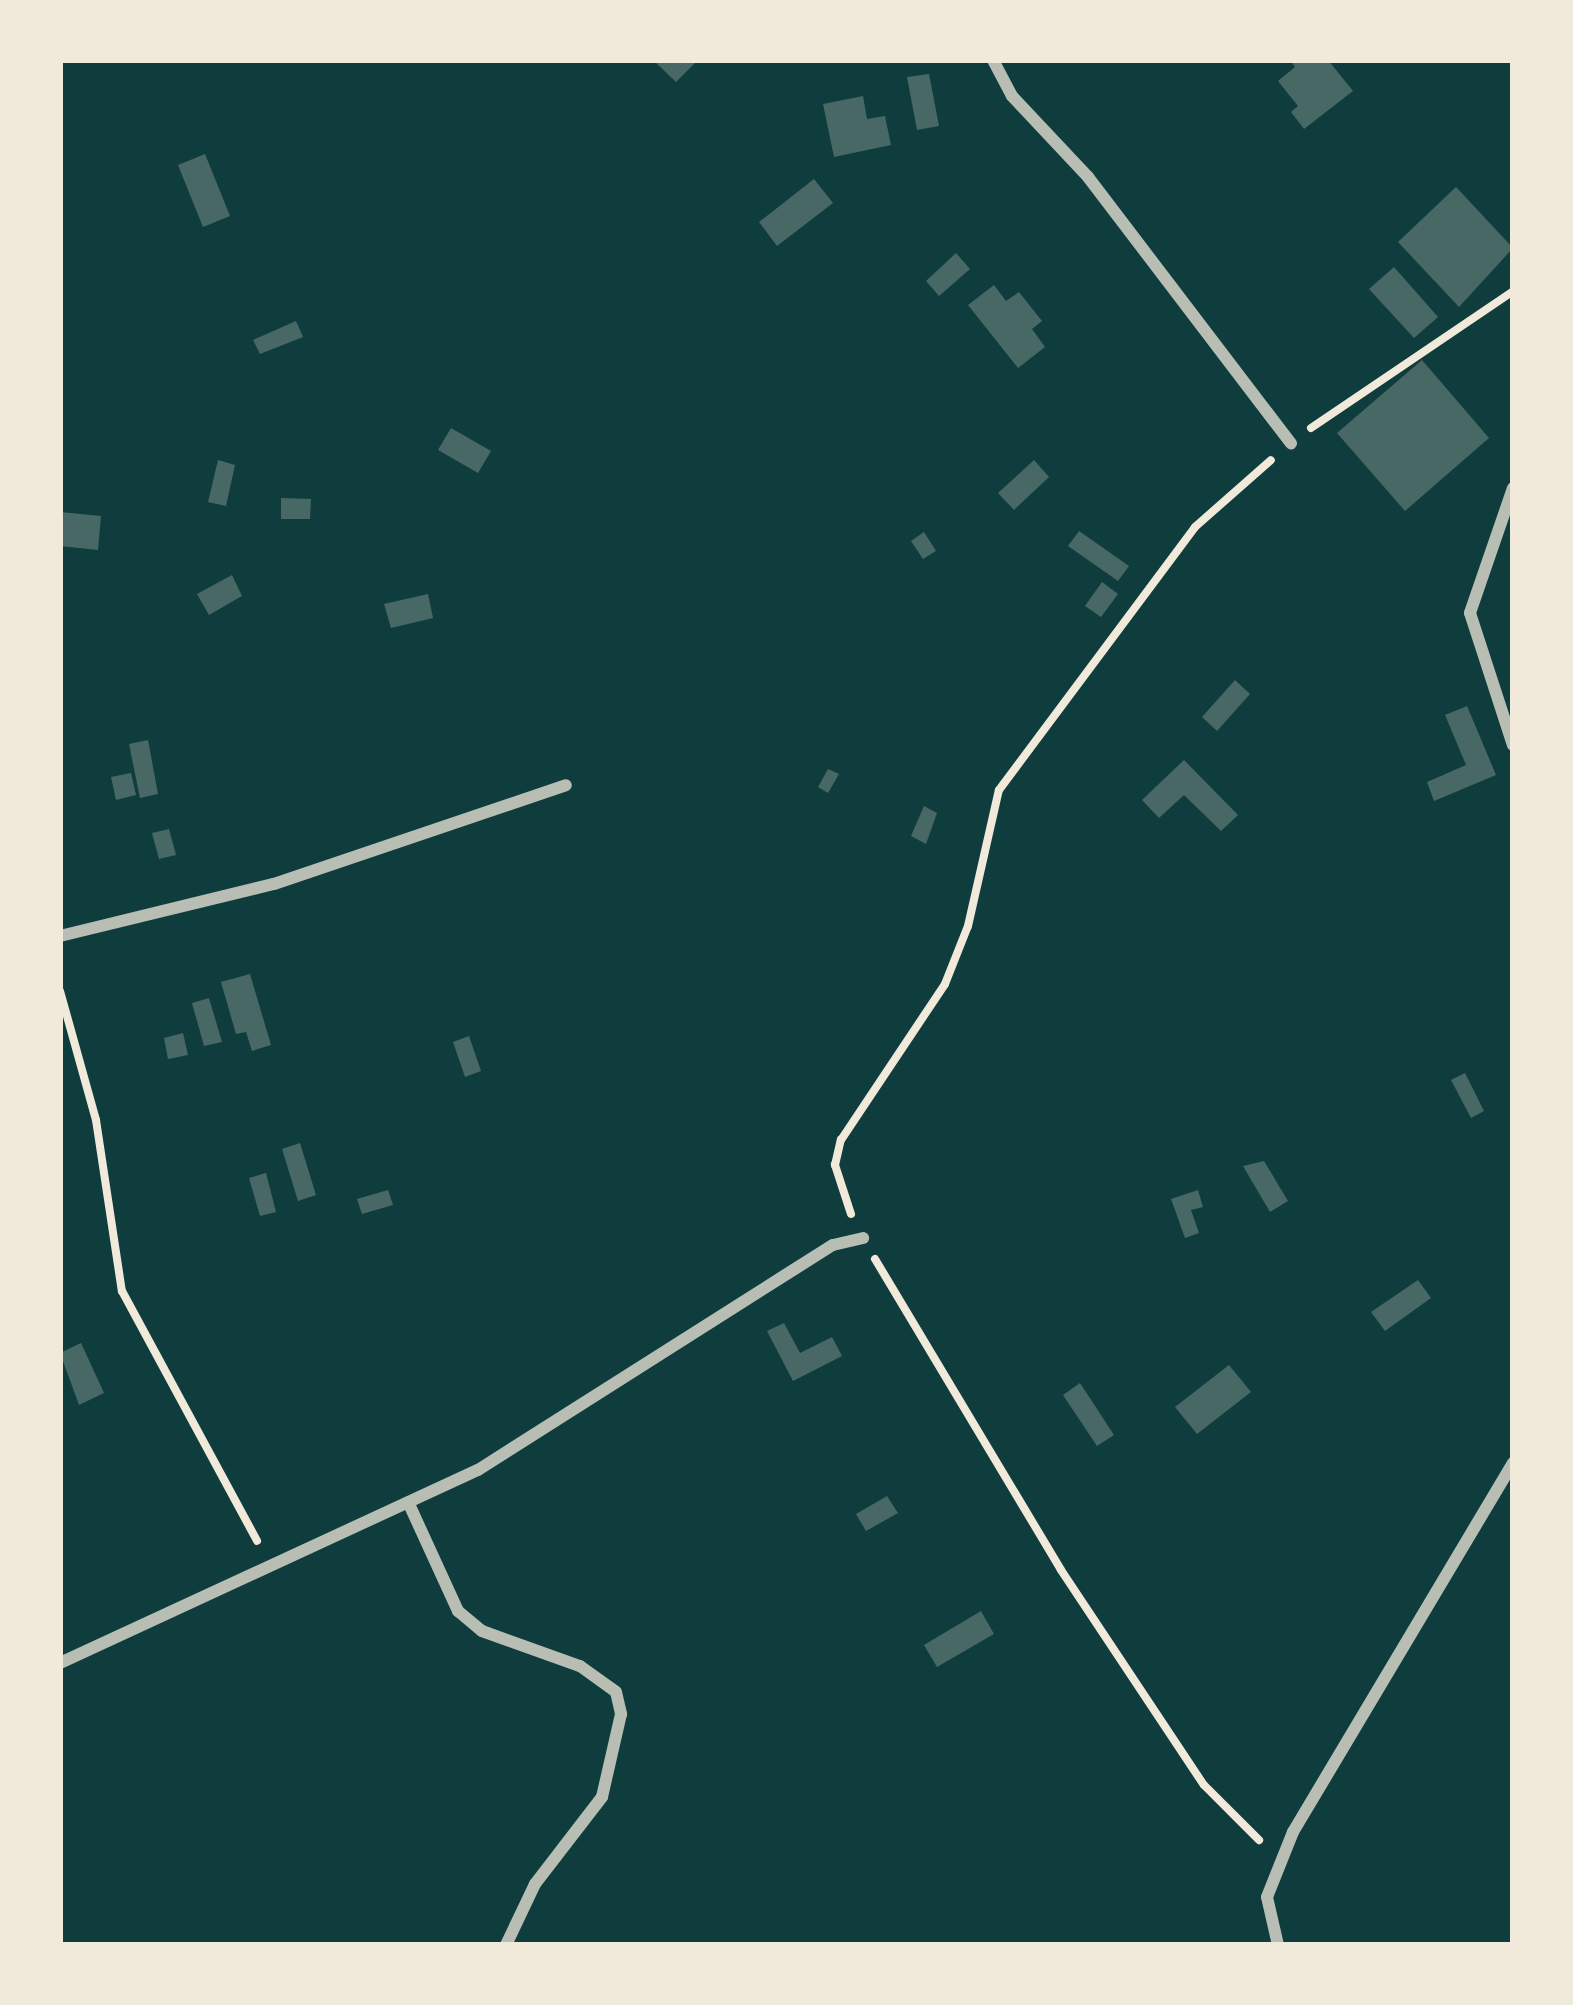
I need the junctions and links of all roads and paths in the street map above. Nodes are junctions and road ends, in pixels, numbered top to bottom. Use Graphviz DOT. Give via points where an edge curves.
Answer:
graph roads {
  1 [pos="993,60"];
  2 [pos="1513,291"];
  3 [pos="1291,443"];
  4 [pos="1513,488"];
  5 [pos="1513,745"];
  6 [pos="566,784"];
  7 [pos="60,935"];
  8 [pos="60,991"];
  9 [pos="862,1238"];
  10 [pos="1513,1463"];
  11 [pos="409,1504"];
  12 [pos="269,1563"];
  13 [pos="60,1663"];
  14 [pos="1281,1862"];
  15 [pos="506,1945"];
  16 [pos="1278,1945"];
  1 -- 3 [label="street" via="1012,96 1088,177"];
  2 -- 3 [label="path"];
  3 -- 9 [label="path" via="1195,527 999,790 968,926 945,983 841,1140 840,1192"];
  4 -- 5 [label="street" via="1470,613"];
  6 -- 7 [label="street" via="274,884"];
  8 -- 12 [label="path" via="96,1120 122,1291"];
  9 -- 11 [label="street" via="833,1245 478,1470"];
  9 -- 14 [label="path" via="1061,1570 1192,1768"];
  10 -- 14 [label="street" via="1434,1586"];
  11 -- 12 [label="street"];
  11 -- 15 [label="street" via="458,1611 482,1630 580,1666 616,1692 621,1714 602,1797 535,1884"];
  12 -- 13 [label="street" via="209,1600"];
  14 -- 16 [label="street" via="1267,1897"];
}
